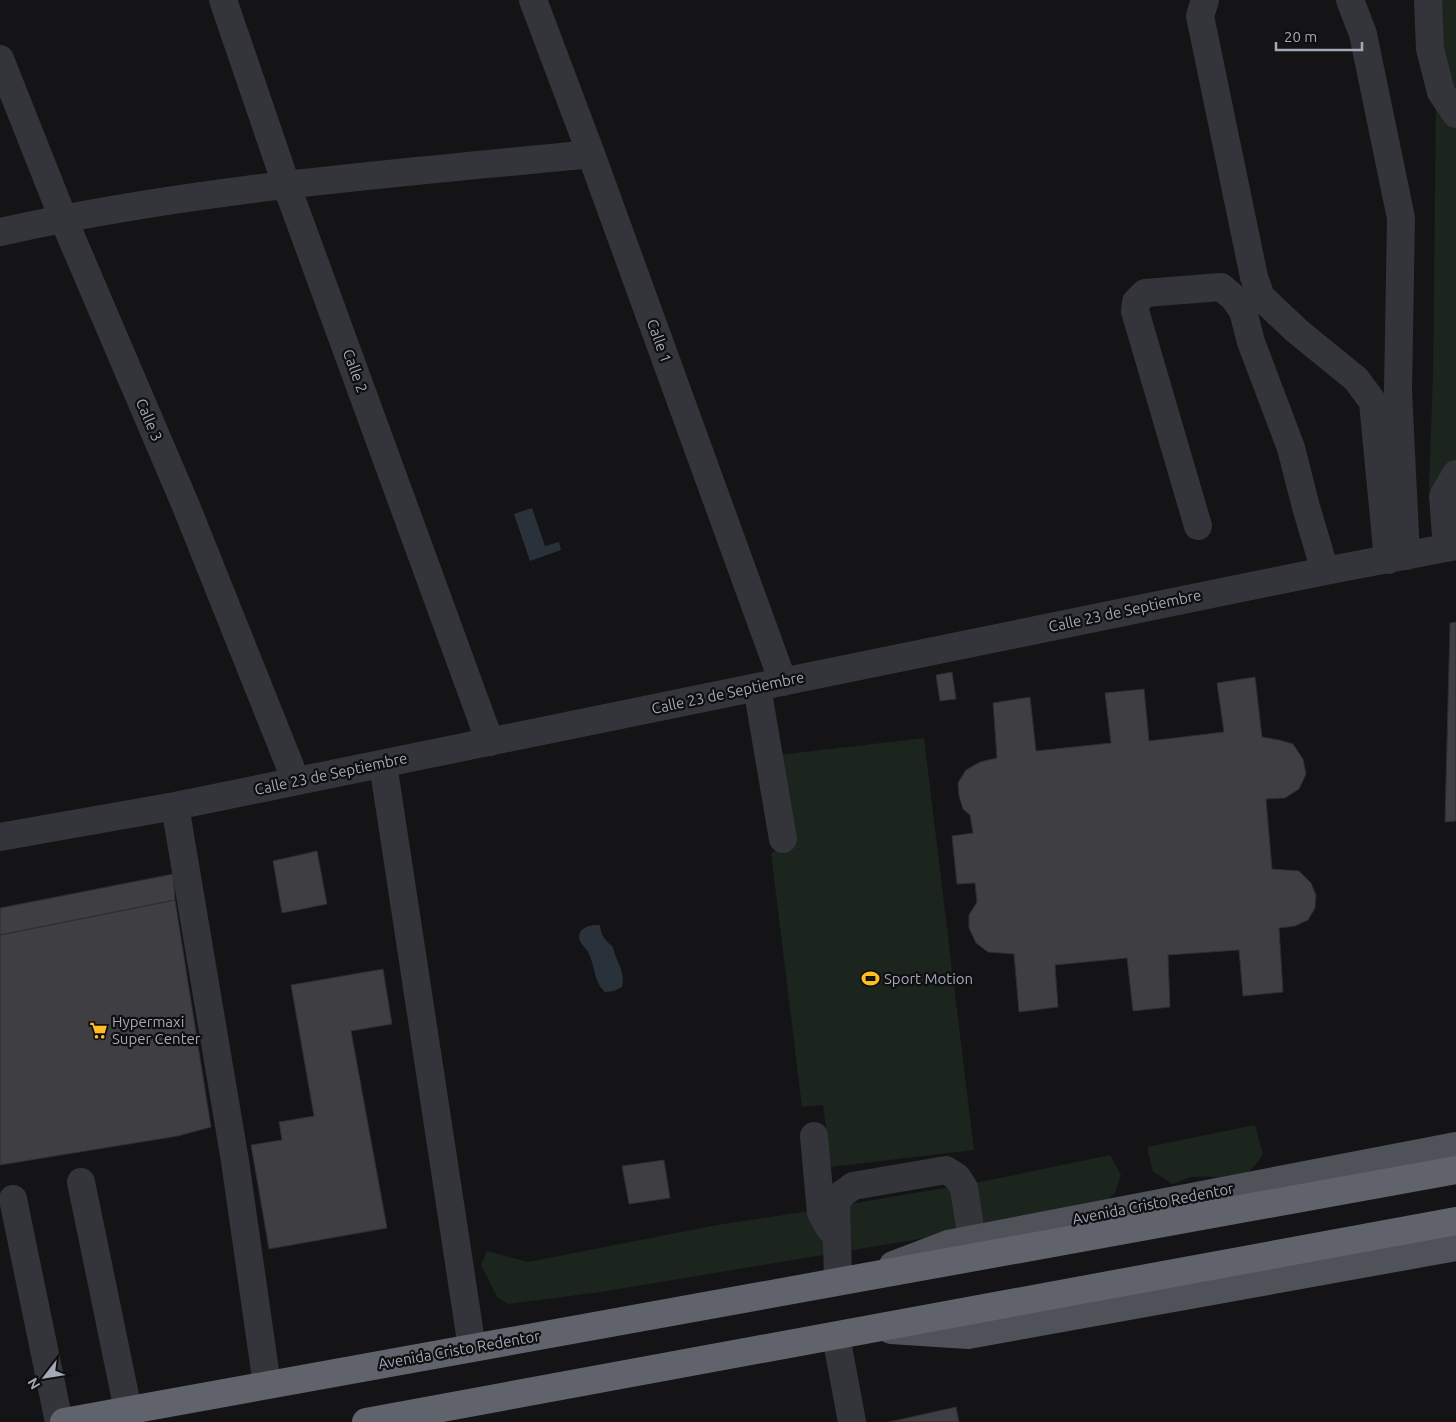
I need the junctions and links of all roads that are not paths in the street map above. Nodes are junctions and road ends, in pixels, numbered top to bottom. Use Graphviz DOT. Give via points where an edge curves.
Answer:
graph roads {
  1 [pos="223,0"];
  2 [pos="533,0"];
  3 [pos="1205,0"];
  4 [pos="1350,0"];
  5 [pos="1428,0"];
  6 [pos="0,59"];
  7 [pos="1456,114"];
  8 [pos="591,154"];
  9 [pos="286,184"];
  10 [pos="64,218"];
  11 [pos="0,232"];
  12 [pos="1456,474"];
  13 [pos="1198,526"];
  14 [pos="1451,547"];
  15 [pos="1397,558"];
  16 [pos="1325,571"];
  17 [pos="770,684"];
  18 [pos="490,742"];
  19 [pos="383,764"];
  20 [pos="296,781"];
  21 [pos="175,806"];
  22 [pos="0,838"];
  23 [pos="783,839"];
  24 [pos="814,1136"];
  25 [pos="1456,1146"];
  26 [pos="1456,1170"];
  27 [pos="82,1182"];
  28 [pos="13,1199"];
  29 [pos="1456,1221"];
  30 [pos="837,1240"];
  31 [pos="981,1247"];
  32 [pos="1456,1247"];
  33 [pos="846,1280"];
  34 [pos="872,1329"];
  35 [pos="836,1336"];
  36 [pos="472,1348"];
  37 [pos="267,1385"];
  38 [pos="128,1410"];
  39 [pos="59,1422"];
  40 [pos="64,1422"];
  41 [pos="366,1422"];
  42 [pos="852,1422"];
  1 -- 9 [label="street, Calle 2"];
  2 -- 8 [label="street, Calle 1"];
  3 -- 15 [label="street" via="1200,16 1254,277 1261,297 1356,379 1373,402"];
  4 -- 15 [label="street" via="1363,34 1401,218"];
  5 -- 7 [label="street" via="1430,49 1441,92"];
  6 -- 10 [label="street, Calle 3"];
  8 -- 9 [label="street"];
  8 -- 17 [label="street, Calle 1"];
  9 -- 10 [label="street"];
  9 -- 18 [label="street, Calle 2"];
  10 -- 11 [label="street"];
  10 -- 20 [label="street, Calle 3" via="186,506"];
  12 -- 14 [label="street" via="1443,496"];
  13 -- 16 [label="street" via="1135,311 1136,302 1145,293 1221,287 1243,311 1291,448"];
  14 -- 15 [label="street, Calle 23 de Septiembre"];
  15 -- 16 [label="street, Calle 23 de Septiembre"];
  16 -- 17 [label="street, Calle 23 de Septiembre"];
  17 -- 18 [label="street, Calle 23 de Septiembre"];
  17 -- 23 [label="street, Calle 1"];
  18 -- 19 [label="street, Calle 23 de Septiembre"];
  19 -- 20 [label="street, Calle 23 de Septiembre"];
  19 -- 36 [label="street"];
  20 -- 21 [label="street, Calle 23 de Septiembre"];
  21 -- 22 [label="street, Calle 23 de Septiembre"];
  21 -- 37 [label="street" via="235,1161"];
  24 -- 30 [label="street" via="821,1213"];
  25 -- 31 [label="main road, Avenida Cristo Redentor"];
  26 -- 31 [label="highway, Avenida Cristo Redentor"];
  27 -- 38 [label="street"];
  28 -- 39 [label="street"];
  29 -- 34 [label="highway"];
  30 -- 31 [label="street" via="836,1203 852,1186 946,1170 957,1177 964,1188"];
  30 -- 33 [label="street"];
  31 -- 33 [label="highway, Avenida Cristo Redentor"];
  32 -- 34 [label="main road" via="968,1335"];
  33 -- 36 [label="highway, Avenida Cristo Redentor"];
  34 -- 35 [label="highway"];
  35 -- 41 [label="highway"];
  35 -- 42 [label="street"];
  36 -- 37 [label="highway, Avenida Cristo Redentor"];
  37 -- 38 [label="highway, Avenida Cristo Redentor"];
  38 -- 40 [label="highway, Avenida Cristo Redentor"];
}
